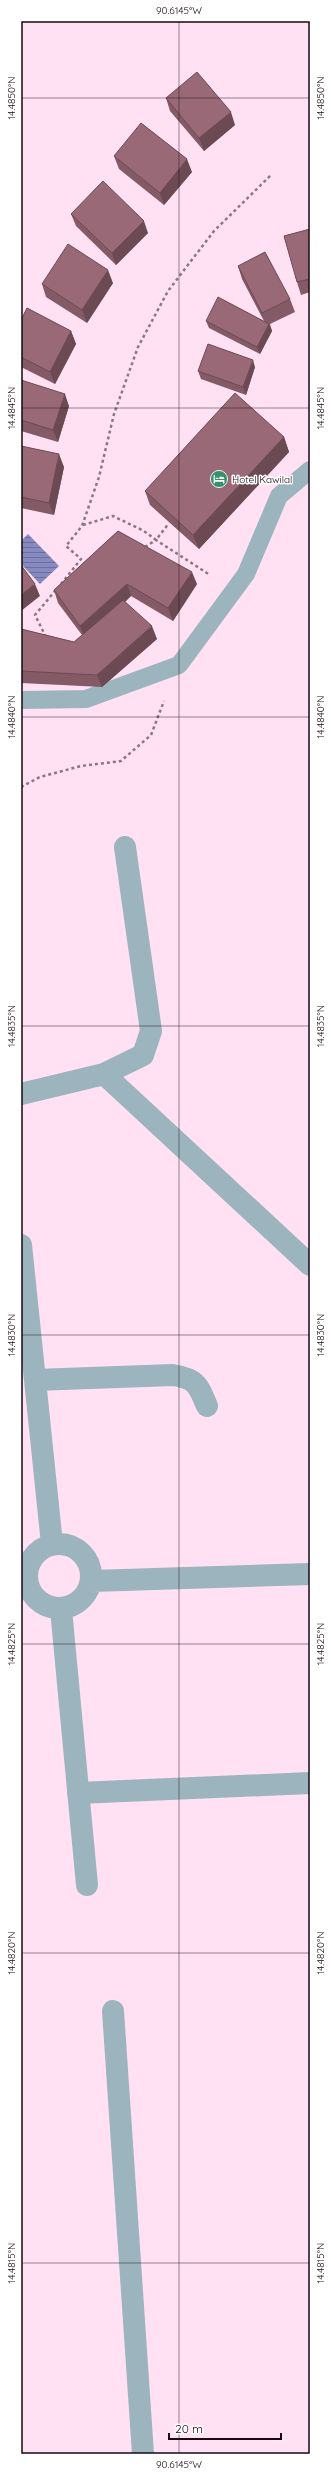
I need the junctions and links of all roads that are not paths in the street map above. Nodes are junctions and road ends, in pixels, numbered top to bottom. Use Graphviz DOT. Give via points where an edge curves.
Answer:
graph roads {
  1 [pos="310,470"];
  2 [pos="21,700"];
  3 [pos="125,846"];
  4 [pos="104,1074"];
  5 [pos="21,1094"];
  6 [pos="21,1245"];
  7 [pos="310,1265"];
  8 [pos="35,1380"];
  9 [pos="207,1406"];
  10 [pos="52,1544"];
  11 [pos="26,1560"];
  12 [pos="310,1574"];
  13 [pos="92,1581"];
  14 [pos="27,1596"];
  15 [pos="61,1609"];
  16 [pos="310,1782"];
  17 [pos="78,1793"];
  18 [pos="87,1885"];
  19 [pos="113,2011"];
  20 [pos="143,2454"];
  1 -- 2 [label="lane" via="279,496 246,574 179,665 86,699"];
  3 -- 4 [label="street" via="151,1031 143,1055"];
  4 -- 5 [label="street"];
  4 -- 7 [label="street"];
  6 -- 8 [label="street"];
  8 -- 9 [label="street" via="173,1375 186,1377 198,1384"];
  8 -- 10 [label="street"];
  10 -- 11 [label="street"];
  10 -- 13 [label="street" via="68,1544 82,1552 90,1566"];
  11 -- 14 [label="street"];
  12 -- 13 [label="street"];
  13 -- 15 [label="street" via="81,1600 75,1605"];
  14 -- 15 [label="street" via="50,1608"];
  15 -- 17 [label="street"];
  16 -- 17 [label="street"];
  17 -- 18 [label="street"];
  19 -- 20 [label="street"];
}
